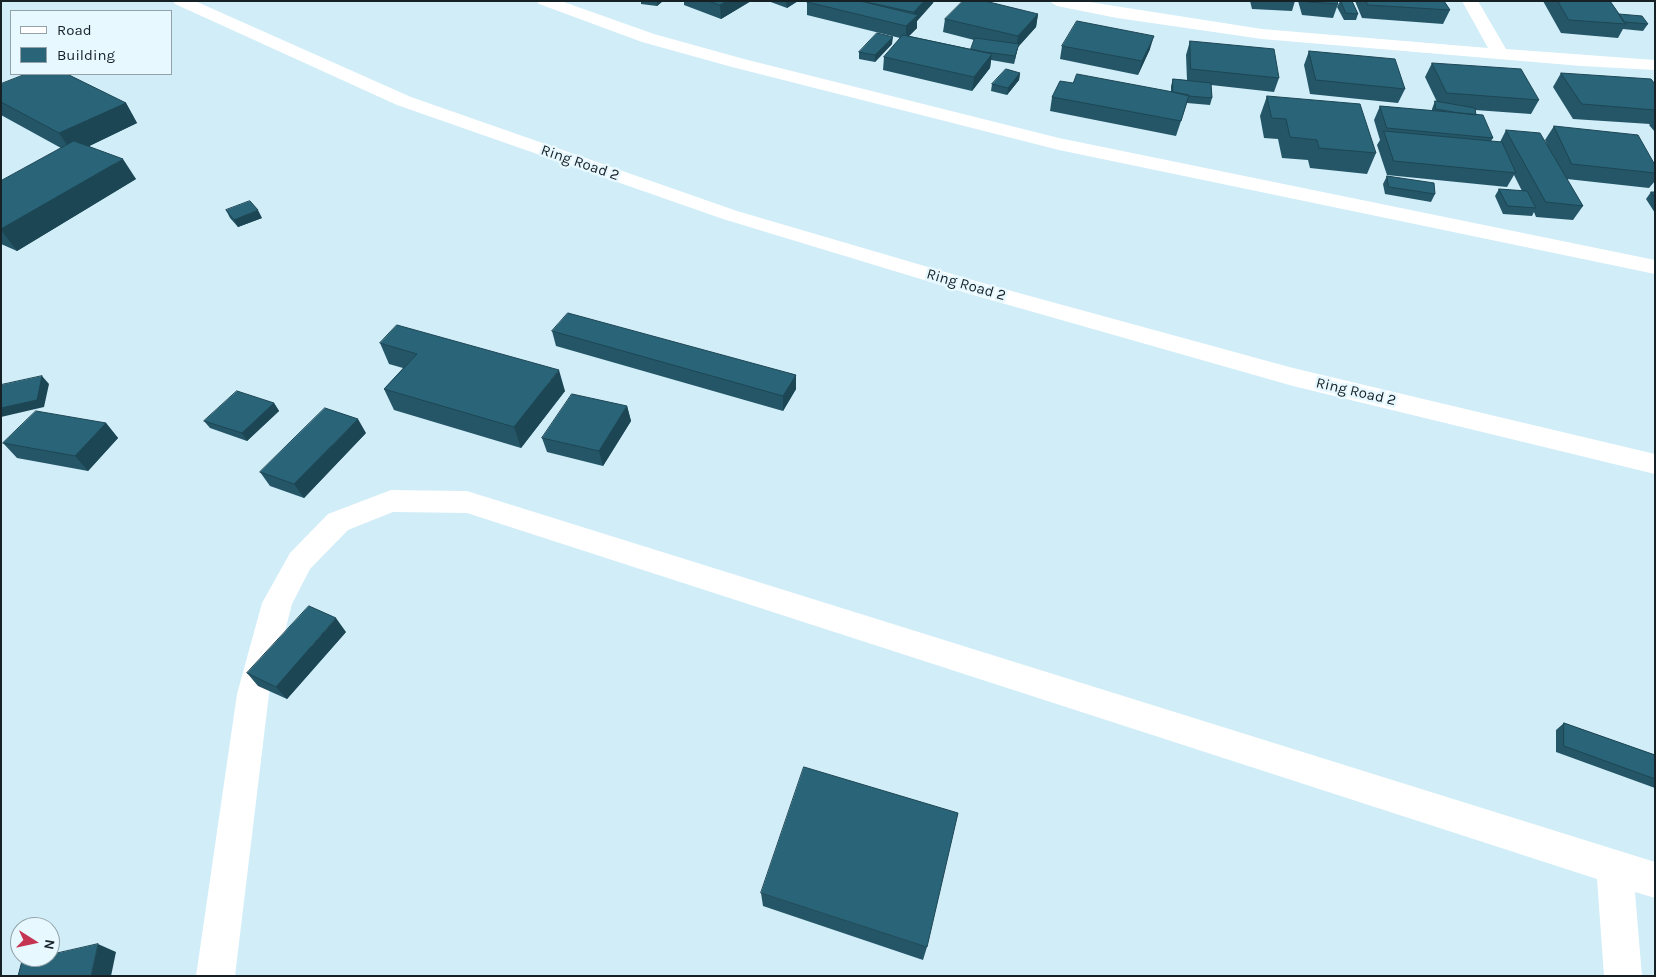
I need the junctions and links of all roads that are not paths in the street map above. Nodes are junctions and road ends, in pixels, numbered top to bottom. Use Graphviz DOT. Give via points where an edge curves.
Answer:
graph roads {
  1 [pos="180,1"];
  2 [pos="545,1"];
  3 [pos="1057,1"];
  4 [pos="1470,1"];
  5 [pos="1498,53"];
  6 [pos="1655,65"];
  7 [pos="1655,267"];
  8 [pos="1655,464"];
  9 [pos="1614,867"];
  10 [pos="1655,880"];
  11 [pos="214,976"];
  12 [pos="1623,976"];
  1 -- 8 [label="street, Ring Road 2" via="404,102 740,218 1293,377"];
  2 -- 7 [label="street" via="648,38 1059,144"];
  3 -- 5 [label="street" via="1262,34"];
  4 -- 5 [label="street"];
  5 -- 6 [label="street"];
  9 -- 10 [label="street"];
  9 -- 11 [label="street" via="467,502 391,501 338,522 300,561 277,602 252,694"];
  9 -- 12 [label="street"];
}
